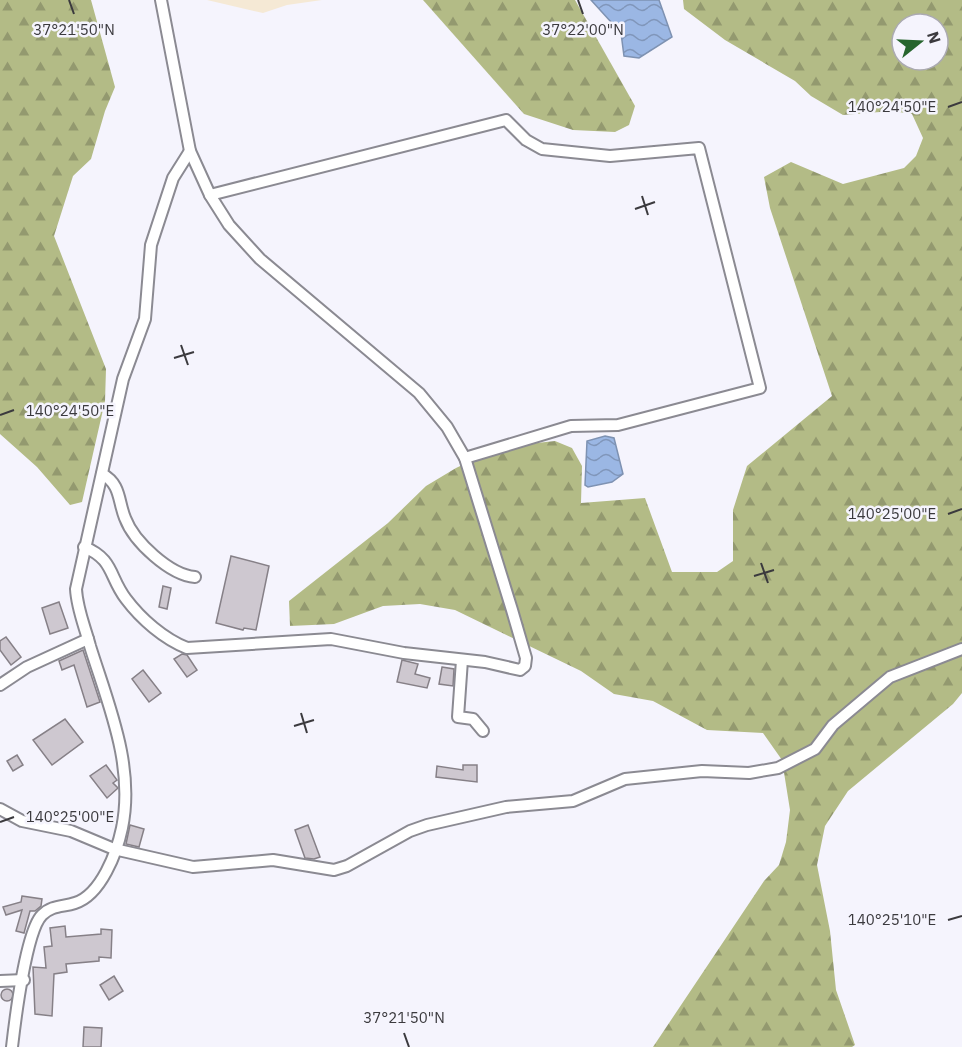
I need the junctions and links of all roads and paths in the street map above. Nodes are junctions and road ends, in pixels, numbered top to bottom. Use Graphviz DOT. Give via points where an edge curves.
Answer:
graph roads {
  1 [pos="161,0"];
  2 [pos="190,151"];
  3 [pos="210,195"];
  4 [pos="465,458"];
  5 [pos="102,474"];
  6 [pos="84,547"];
  7 [pos="195,577"];
  8 [pos="88,639"];
  9 [pos="962,649"];
  10 [pos="462,660"];
  11 [pos="0,685"];
  12 [pos="483,731"];
  13 [pos="0,809"];
  14 [pos="114,849"];
  15 [pos="24,980"];
  16 [pos="0,981"];
  17 [pos="12,1047"];
  1 -- 2 [label="street"];
  2 -- 3 [label="street"];
  2 -- 5 [label="street" via="173,178 151,245 145,319 123,379"];
  3 -- 4 [label="street" via="229,225 260,259 419,393 447,427"];
  3 -- 4 [label="street" via="507,120 526,140 542,149 610,156 699,148 760,388 618,425 571,426"];
  4 -- 10 [label="street" via="526,664 520,670"];
  5 -- 6 [label="street"];
  5 -- 7 [label="street" via="118,489 130,528 159,561 184,576"];
  6 -- 8 [label="street" via="77,599"];
  6 -- 10 [label="street" via="103,557 127,600 151,626 187,648 331,639"];
  8 -- 11 [label="street" via="27,667"];
  8 -- 14 [label="street" via="117,733 124,774 124,815"];
  9 -- 14 [label="street" via="890,677 833,725 815,749 778,768 625,779 573,801 506,807 428,825 334,870 273,860 193,867"];
  10 -- 12 [label="street" via="458,717 473,719"];
  13 -- 14 [label="street" via="22,821 71,831"];
  14 -- 15 [label="street" via="108,868 88,896 51,908 41,916 29,938"];
  15 -- 16 [label="street"];
  15 -- 17 [label="street"];
}
